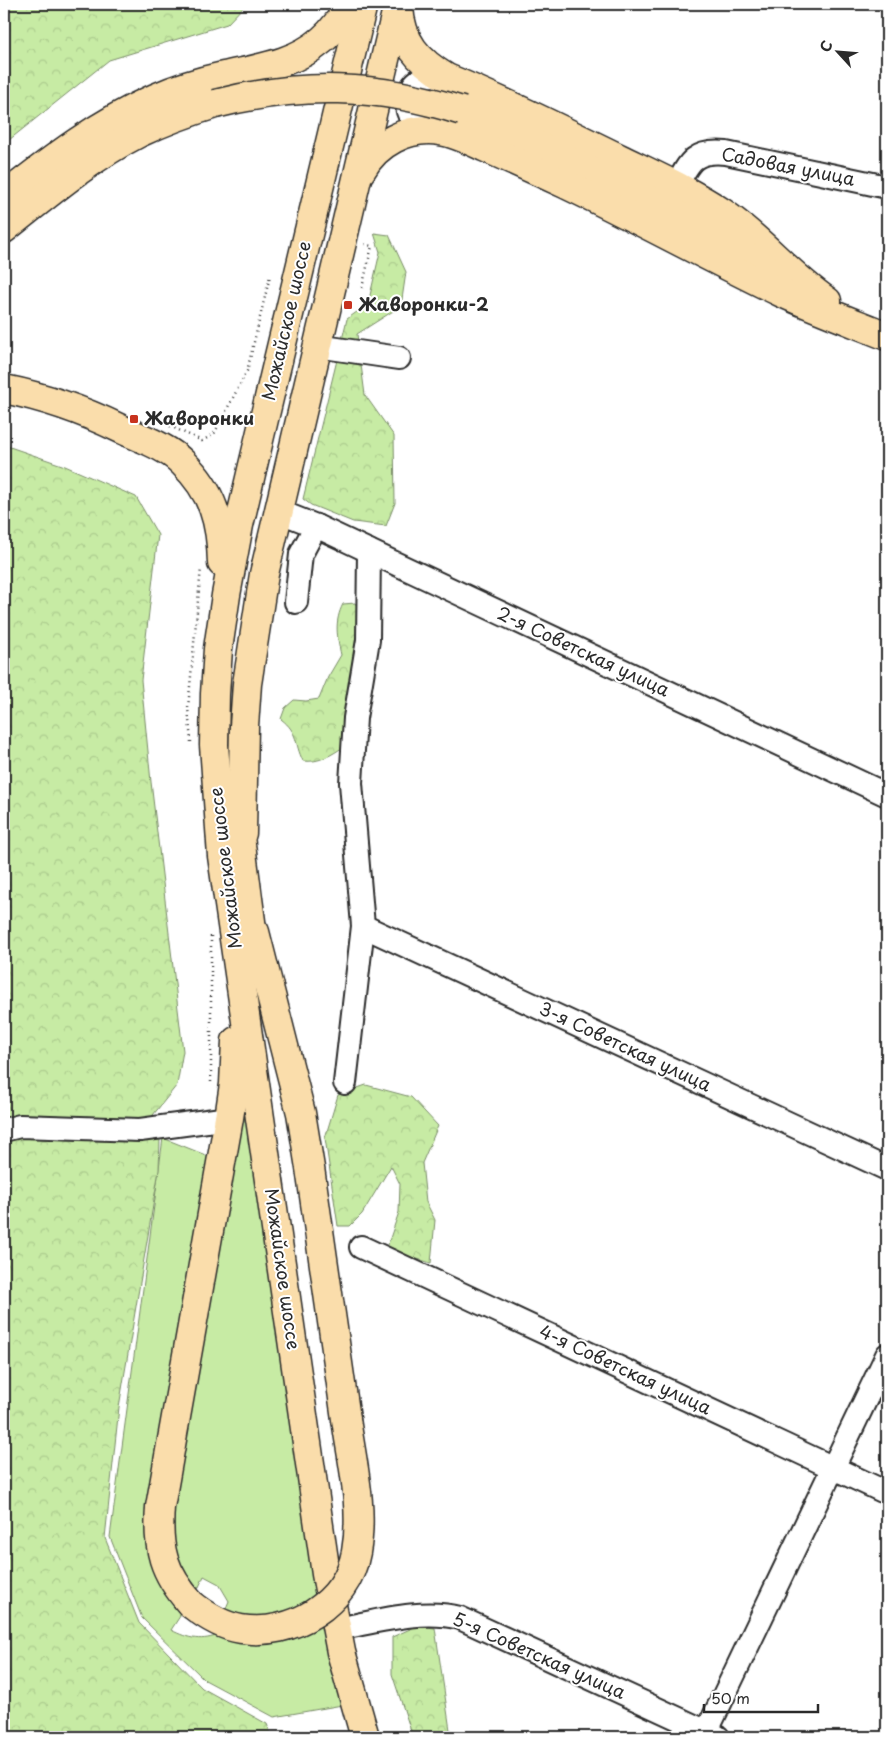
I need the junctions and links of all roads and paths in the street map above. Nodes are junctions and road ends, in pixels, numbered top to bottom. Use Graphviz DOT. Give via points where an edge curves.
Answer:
graph roads {
  1 [pos="350,4"];
  2 [pos="363,4"];
  3 [pos="380,4"];
  4 [pos="399,4"];
  5 [pos="447,78"];
  6 [pos="429,130"];
  7 [pos="357,179"];
  8 [pos="676,186"];
  9 [pos="887,187"];
  10 [pos="4,197"];
  11 [pos="4,229"];
  12 [pos="358,242"];
  13 [pos="270,276"];
  14 [pos="362,288"];
  15 [pos="850,316"];
  16 [pos="887,336"];
  17 [pos="317,346"];
  18 [pos="399,358"];
  19 [pos="4,389"];
  20 [pos="168,425"];
  21 [pos="278,511"];
  22 [pos="316,526"];
  23 [pos="369,551"];
  24 [pos="201,566"];
  25 [pos="296,602"];
  26 [pos="218,649"];
  27 [pos="192,748"];
  28 [pos="887,795"];
  29 [pos="242,857"];
  30 [pos="240,911"];
  31 [pos="363,926"];
  32 [pos="211,935"];
  33 [pos="345,1083"];
  34 [pos="218,1120"];
  35 [pos="4,1130"];
  36 [pos="887,1169"];
  37 [pos="361,1247"];
  38 [pos="887,1356"];
  39 [pos="833,1468"];
  40 [pos="887,1493"];
  41 [pos="352,1626"];
  42 [pos="709,1735"];
  43 [pos="365,1737"];
  44 [pos="382,1737"];
  1 -- 10 [label="main road" via="337,25 306,52 290,60 222,76 157,97 82,137"];
  2 -- 26 [label="main road, Можайское шоссе" via="241,516"];
  3 -- 29 [label="main road, Можайское шоссе" via="241,596 232,737"];
  4 -- 5 [label="main road" via="400,20 414,51 427,65"];
  4 -- 7 [label="main road"];
  5 -- 6 [label="street" via="427,76 416,82 408,96 412,119"];
  5 -- 8 [label="main road"];
  6 -- 7 [label="main road" via="398,136 384,144 366,162"];
  6 -- 16 [label="main road" via="452,133 524,165 784,293"];
  7 -- 17 [label="main road"];
  8 -- 9 [label="street, Садовая улица" via="691,160 711,152"];
  8 -- 15 [label="main road" via="725,214 812,291"];
  11 -- 15 [label="main road, bridge" via="111,149 178,116 215,104 274,92 355,89 410,96 462,111 519,136 663,206"];
  12 -- 14 [label="path" via="372,246"];
  13 -- 20 [label="path" via="247,370 214,434 202,441"];
  15 -- 16 [label="main road"];
  17 -- 18 [label="street"];
  17 -- 21 [label="main road"];
  19 -- 26 [label="main road" via="34,395 104,421 162,448 182,462 193,475 213,504 222,539"];
  21 -- 22 [label="street, 2-я Советская улица"];
  21 -- 29 [label="main road" via="264,574 247,684"];
  22 -- 23 [label="street, 2-я Советская улица"];
  22 -- 25 [label="street" via="301,554"];
  23 -- 28 [label="street, 2-я Советская улица"];
  23 -- 31 [label="street" via="368,640 355,718 352,782"];
  24 -- 27 [label="path" via="188,708"];
  26 -- 30 [label="main road, Можайское шоссе" via="214,745 220,830"];
  29 -- 30 [label="main road, Можайское шоссе"];
  30 -- 34 [label="main road" via="234,1084"];
  30 -- 34 [label="main road, bridge" via="300,1113 358,1498 359,1528 356,1554 348,1576 336,1594 306,1619 263,1631 222,1624 191,1604 168,1574 160,1540 160,1507"];
  30 -- 41 [label="main road, Можайское шоссе"];
  30 -- 43 [label="main road, Можайское шоссе" via="326,1574 341,1652"];
  31 -- 33 [label="street"];
  31 -- 36 [label="street, 3-я Советская улица"];
  32 -- 34 [label="path" via="211,1094"];
  34 -- 35 [label="street" via="140,1130 20,1126"];
  37 -- 39 [label="street, 4-я Советская улица"];
  38 -- 39 [label="street"];
  39 -- 40 [label="street, 4-я Советская улица"];
  39 -- 42 [label="street"];
  41 -- 42 [label="street, 5-я Советская улица" via="390,1618 444,1614 460,1618"];
  41 -- 44 [label="main road, Можайское шоссе"];
}
